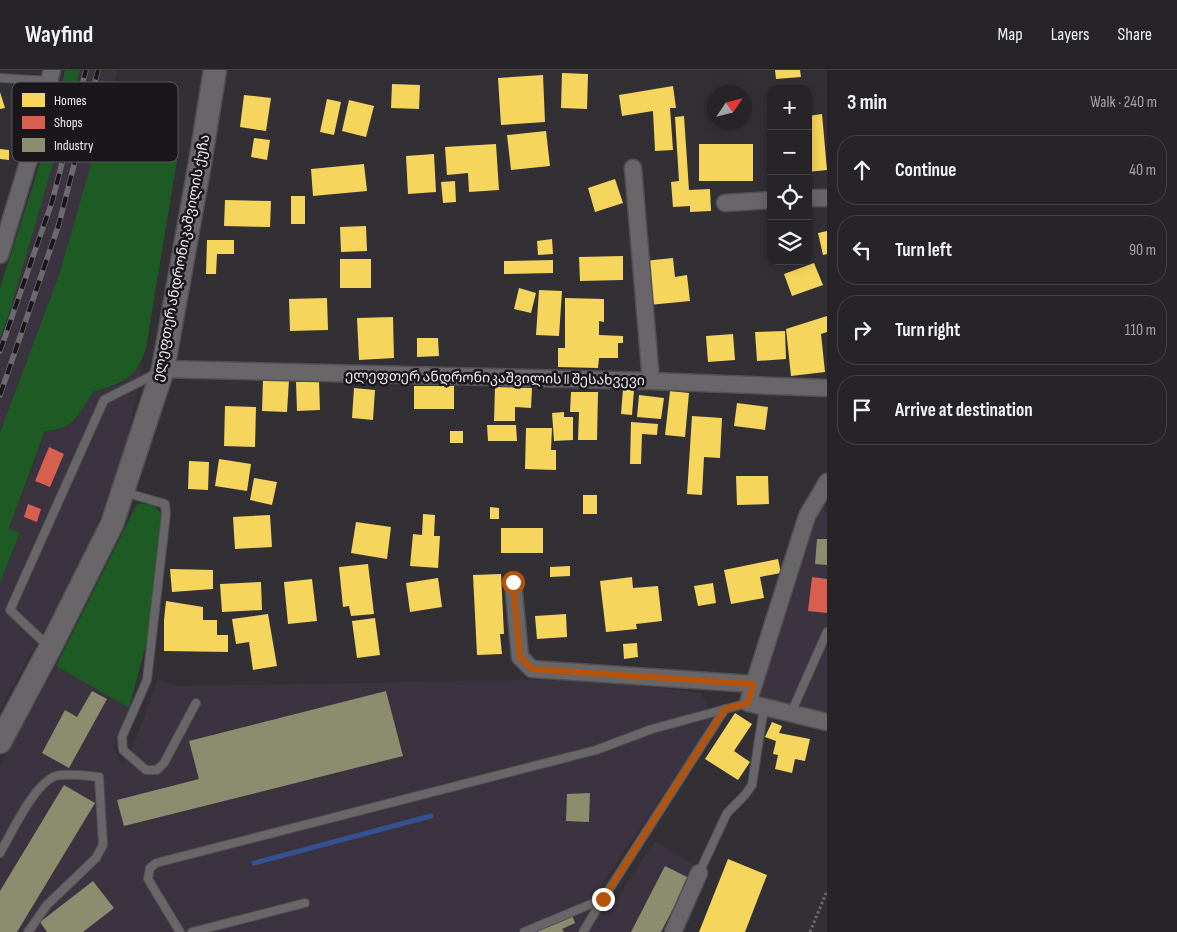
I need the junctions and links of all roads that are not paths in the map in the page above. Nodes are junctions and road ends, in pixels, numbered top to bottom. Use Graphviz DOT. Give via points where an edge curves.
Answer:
graph roads {
  1 [pos="215,70"];
  2 [pos="51,75"];
  3 [pos="0,78"];
  4 [pos="28,162"];
  5 [pos="633,168"];
  6 [pos="812,198"];
  7 [pos="827,198"];
  8 [pos="767,200"];
  9 [pos="725,204"];
  10 [pos="0,255"];
  11 [pos="163,369"];
  12 [pos="650,381"];
  13 [pos="827,388"];
  14 [pos="827,482"];
  15 [pos="122,491"];
  16 [pos="513,582"];
  17 [pos="827,632"];
  18 [pos="50,648"];
  19 [pos="753,684"];
  20 [pos="196,703"];
  21 [pos="748,703"];
  22 [pos="764,707"];
  23 [pos="725,709"];
  24 [pos="791,713"];
  25 [pos="827,722"];
  26 [pos="0,742"];
  27 [pos="0,853"];
  28 [pos="699,873"];
  29 [pos="603,899"];
  30 [pos="305,903"];
  31 [pos="28,932"];
  32 [pos="180,932"];
  33 [pos="192,932"];
  34 [pos="524,932"];
  35 [pos="583,932"];
  36 [pos="673,932"];
  1 -- 11 [label="main road, ელეფთერ ანდრონიკაშვილის ქუჩა"];
  2 -- 3 [label="lane"];
  4 -- 10 [label="street"];
  5 -- 12 [label="street"];
  6 -- 7 [label="street"];
  8 -- 9 [label="street"];
  11 -- 12 [label="street, ელეფთერ ანდრონიკაშვილის II შესახვევი"];
  11 -- 15 [label="main road, ელეფთერ ანდრონიკაშვილის ქუჩა"];
  11 -- 18 [label="lane" via="104,400 10,610"];
  12 -- 13 [label="street, ელეფთერ ანდრონიკაშვილის II შესახვევი"];
  14 -- 19 [label="street" via="807,516"];
  15 -- 18 [label="main road, ელეფთერ ანდრონიკაშვილის ქუჩა" via="112,524"];
  15 -- 20 [label="lane" via="166,504 146,680 122,737 123,750 146,770 157,770 164,763"];
  16 -- 19 [label="street" via="520,657 532,669"];
  17 -- 24 [label="lane"];
  18 -- 26 [label="main road, ელეფთერ ანდრონიკაშვილის ქუჩა"];
  19 -- 21 [label="street"];
  21 -- 22 [label="street"];
  21 -- 23 [label="lane"];
  22 -- 24 [label="street"];
  22 -- 28 [label="lane" via="752,785 727,813"];
  23 -- 29 [label="lane"];
  23 -- 32 [label="lane" via="652,729 596,750 156,863 150,868 148,879"];
  24 -- 25 [label="street"];
  27 -- 31 [label="lane" via="38,788 49,779 58,775 99,777 103,845 96,858 47,905"];
  28 -- 36 [label="street"];
  29 -- 34 [label="lane"];
  29 -- 35 [label="lane"];
  30 -- 33 [label="lane"];
}
